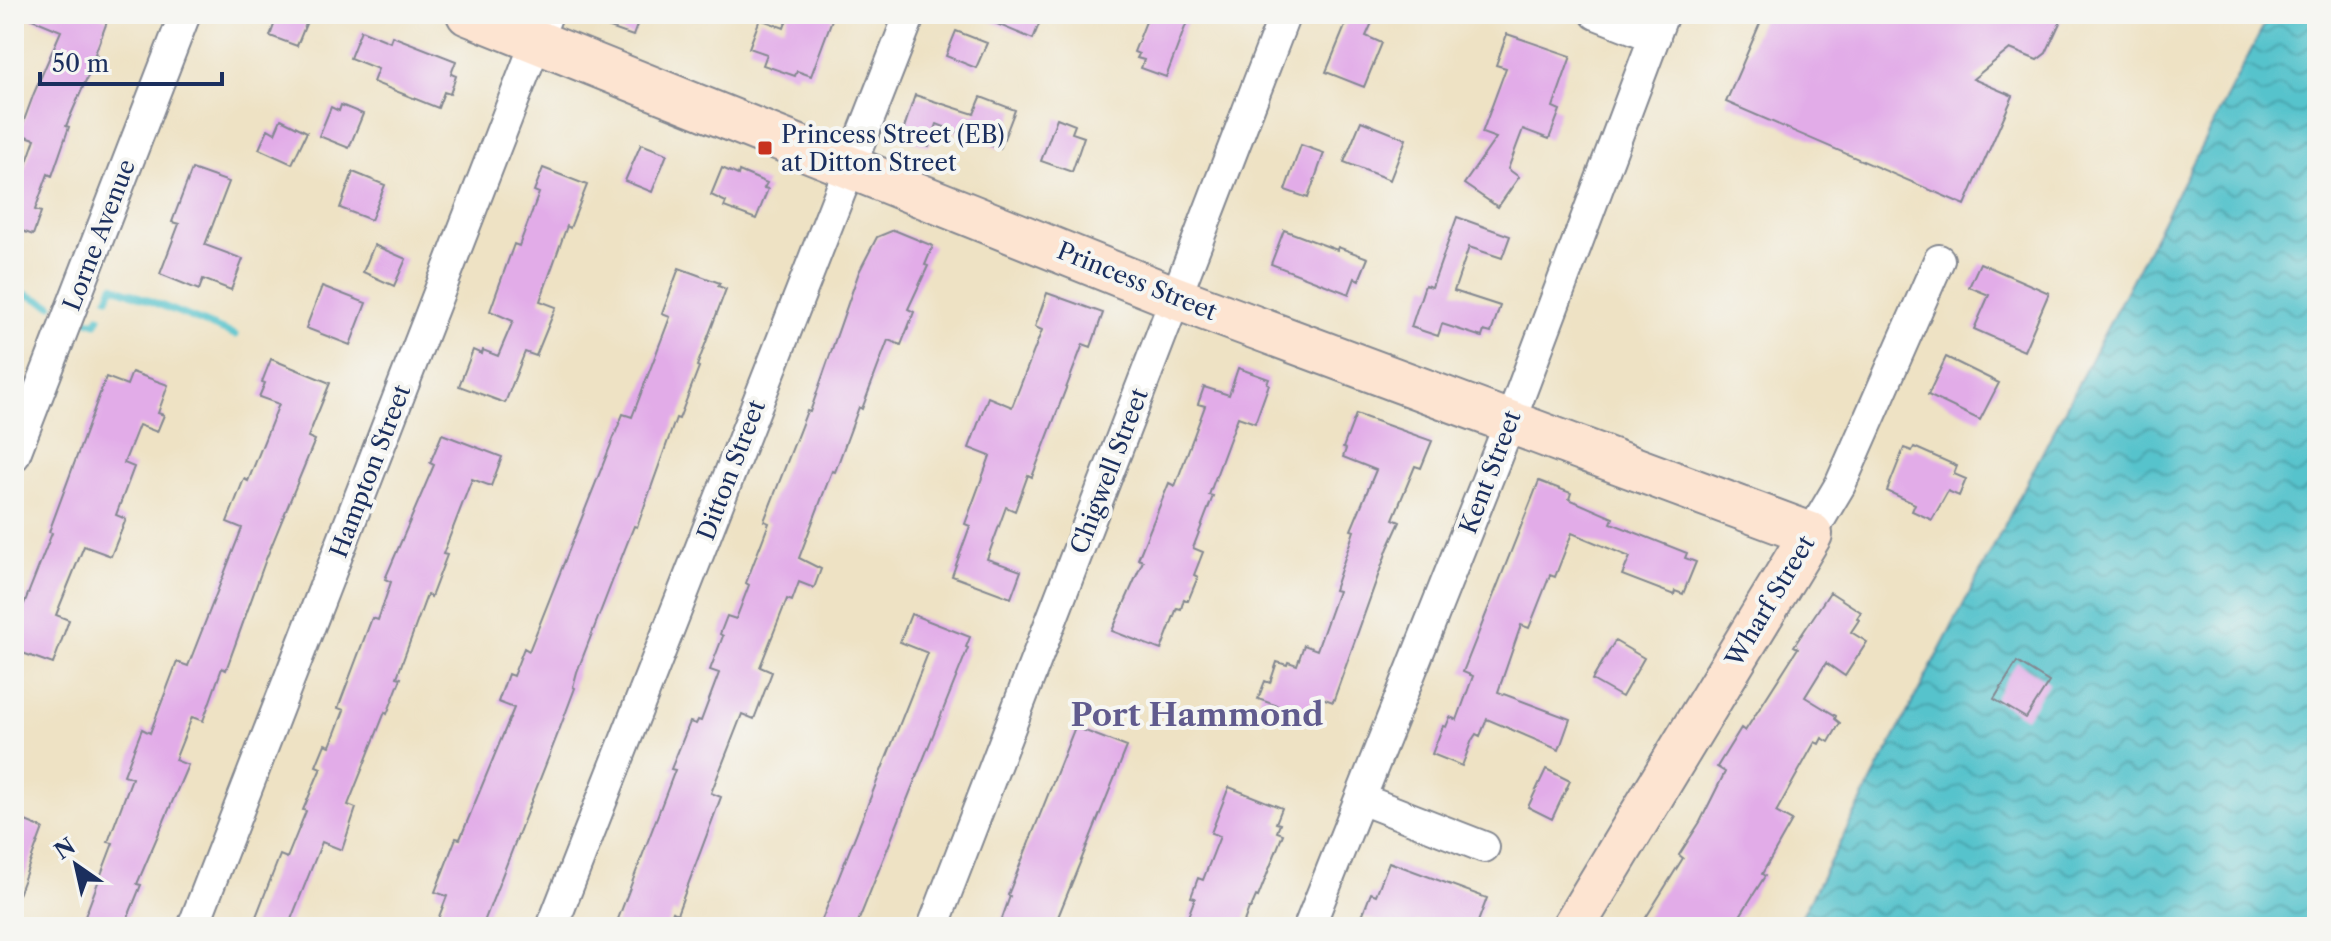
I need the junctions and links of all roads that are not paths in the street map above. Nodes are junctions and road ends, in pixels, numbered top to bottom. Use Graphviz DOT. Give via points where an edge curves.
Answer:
graph roads {
  1 [pos="185,14"];
  2 [pos="468,14"];
  3 [pos="910,14"];
  4 [pos="1285,14"];
  5 [pos="1596,14"];
  6 [pos="1659,25"];
  7 [pos="542,28"];
  8 [pos="850,166"];
  9 [pos="1939,260"];
  10 [pos="1176,298"];
  11 [pos="1509,423"];
  12 [pos="14,456"];
  13 [pos="1811,534"];
  14 [pos="1361,799"];
  15 [pos="1484,847"];
  16 [pos="193,927"];
  17 [pos="552,927"];
  18 [pos="933,927"];
  19 [pos="1309,927"];
  20 [pos="1573,927"];
  1 -- 12 [label="street, Lorne Avenue"];
  2 -- 7 [label="street, Princess Street"];
  3 -- 8 [label="street, Ditton Street"];
  4 -- 10 [label="street, Chigwell Street"];
  5 -- 6 [label="street"];
  6 -- 11 [label="street, Kent Street"];
  7 -- 8 [label="street, Princess Street"];
  7 -- 16 [label="street, Hampton Street"];
  8 -- 10 [label="street, Princess Street"];
  8 -- 17 [label="street, Ditton Street"];
  9 -- 13 [label="street, Wharf Street" via="1840,485"];
  10 -- 11 [label="street, Princess Street"];
  10 -- 18 [label="street, Chigwell Street"];
  11 -- 13 [label="street, Princess Street"];
  11 -- 14 [label="street, Kent Street"];
  13 -- 20 [label="street, Wharf Street"];
  14 -- 15 [label="street"];
  14 -- 19 [label="street, Kent Street"];
}
